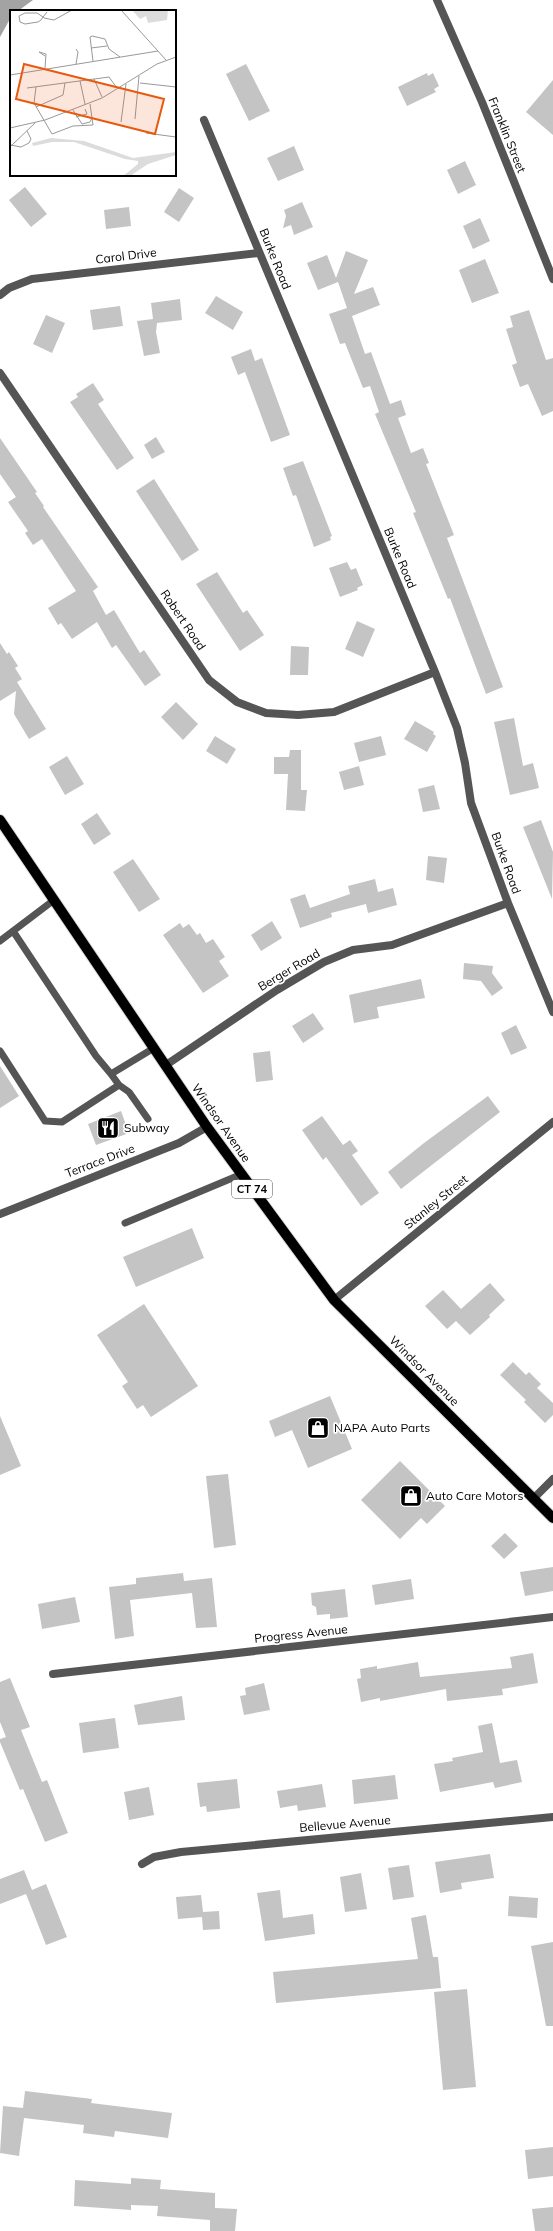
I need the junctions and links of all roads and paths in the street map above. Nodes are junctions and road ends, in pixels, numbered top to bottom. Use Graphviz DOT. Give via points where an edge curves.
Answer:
graph roads {
  1 [pos="437,0"];
  2 [pos="204,120"];
  3 [pos="259,253"];
  4 [pos="553,279"];
  5 [pos="0,294"];
  6 [pos="0,373"];
  7 [pos="435,672"];
  8 [pos="0,820"];
  9 [pos="54,900"];
  10 [pos="508,903"];
  11 [pos="13,931"];
  12 [pos="0,941"];
  13 [pos="553,1012"];
  14 [pos="154,1048"];
  15 [pos="0,1051"];
  16 [pos="166,1065"];
  17 [pos="111,1074"];
  18 [pos="119,1085"];
  19 [pos="148,1119"];
  20 [pos="553,1122"];
  21 [pos="207,1127"];
  22 [pos="242,1174"];
  23 [pos="0,1214"];
  24 [pos="125,1224"];
  25 [pos="334,1300"];
  26 [pos="553,1479"];
  27 [pos="533,1499"];
  28 [pos="553,1518"];
  29 [pos="553,1617"];
  30 [pos="53,1674"];
  31 [pos="553,1818"];
  32 [pos="142,1864"];
  1 -- 4 [label="street, Franklin Street" via="482,102"];
  2 -- 3 [label="street, Burke Road"];
  3 -- 5 [label="street, Carol Drive" via="32,279"];
  3 -- 7 [label="street, Burke Road"];
  6 -- 7 [label="street, Robert Road" via="209,680 237,702 266,713 298,715 334,712"];
  7 -- 10 [label="street, Burke Road" via="457,728 471,803"];
  8 -- 9 [label="main road, Windsor Avenue / CT 74"];
  9 -- 11 [label="lane"];
  9 -- 14 [label="main road, Windsor Avenue / CT 74"];
  10 -- 13 [label="street, Burke Road"];
  10 -- 16 [label="street, Berger Road" via="392,945 354,950 324,962 271,994"];
  11 -- 12 [label="lane"];
  11 -- 17 [label="lane" via="96,1056"];
  14 -- 16 [label="main road, Windsor Avenue / CT 74"];
  14 -- 17 [label="lane"];
  15 -- 18 [label="lane" via="45,1121 62,1122"];
  16 -- 21 [label="main road, Windsor Avenue / CT 74"];
  17 -- 18 [label="lane"];
  18 -- 19 [label="lane" via="129,1092"];
  20 -- 25 [label="street, Stanley Street"];
  21 -- 22 [label="main road, Windsor Avenue / CT 74"];
  21 -- 23 [label="street, Terrace Drive" via="179,1143"];
  22 -- 24 [label="lane"];
  22 -- 25 [label="main road, Windsor Avenue / CT 74"];
  25 -- 27 [label="main road, Windsor Avenue / CT 74"];
  26 -- 27 [label="street"];
  27 -- 28 [label="main road, Windsor Avenue / CT 74"];
  29 -- 30 [label="street, Progress Avenue"];
  31 -- 32 [label="street, Bellevue Avenue" via="181,1852 154,1857"];
}
